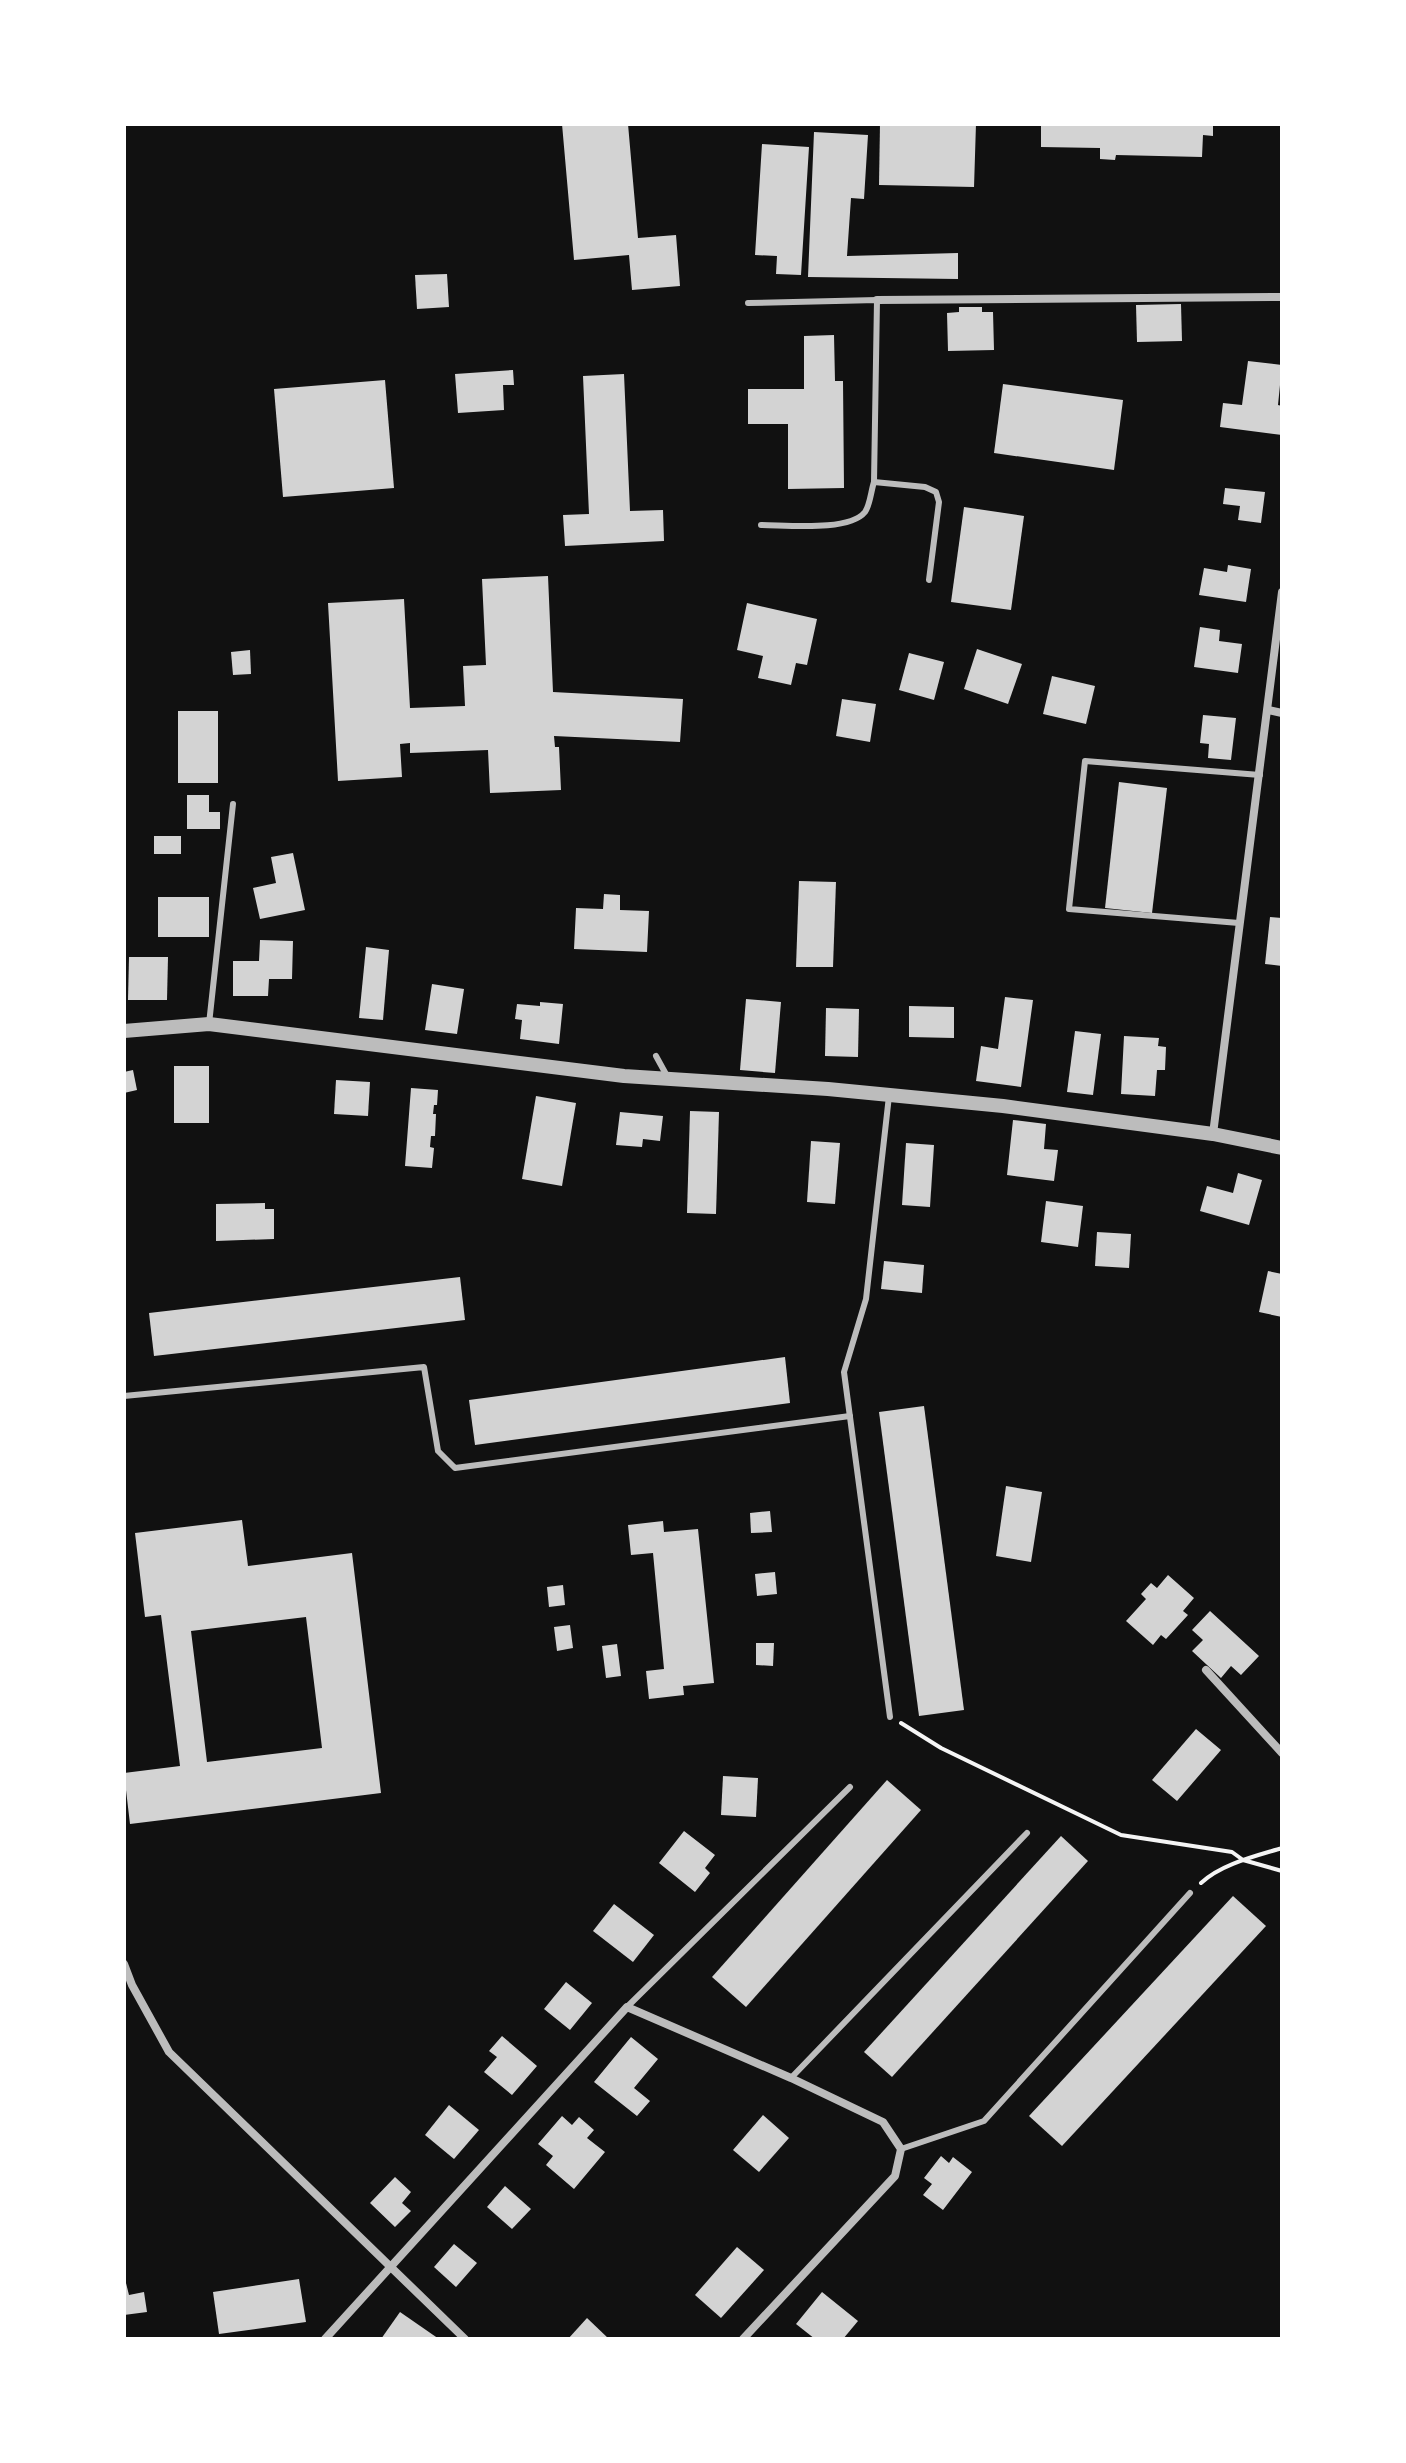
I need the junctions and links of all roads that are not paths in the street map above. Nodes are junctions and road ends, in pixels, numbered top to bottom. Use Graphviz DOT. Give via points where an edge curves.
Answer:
graph roads {
  1 [pos="1282,297"];
  2 [pos="877,300"];
  3 [pos="748,303"];
  4 [pos="874,482"];
  5 [pos="761,525"];
  6 [pos="929,580"];
  7 [pos="1282,592"];
  8 [pos="1268,710"];
  9 [pos="1282,713"];
  10 [pos="1260,775"];
  11 [pos="233,804"];
  12 [pos="1239,923"];
  13 [pos="209,1024"];
  14 [pos="124,1031"];
  15 [pos="656,1056"];
  16 [pos="669,1079"];
  17 [pos="889,1095"];
  18 [pos="1213,1134"];
  19 [pos="1282,1148"];
  20 [pos="124,1396"];
  21 [pos="850,1416"];
  22 [pos="1206,1670"];
  23 [pos="890,1717"];
  24 [pos="1282,1753"];
  25 [pos="850,1787"];
  26 [pos="1027,1833"];
  27 [pos="1190,1893"];
  28 [pos="124,1964"];
  29 [pos="128,1986"];
  30 [pos="627,2007"];
  31 [pos="791,2078"];
  32 [pos="901,2149"];
  33 [pos="391,2269"];
  34 [pos="325,2339"];
  35 [pos="465,2339"];
  36 [pos="743,2339"];
  1 -- 2 [label="street"];
  2 -- 3 [label="lane"];
  2 -- 4 [label="lane"];
  4 -- 5 [label="lane" via="866,511 855,520"];
  4 -- 6 [label="lane" via="936,492"];
  7 -- 8 [label="street"];
  8 -- 9 [label="street"];
  8 -- 10 [label="street"];
  10 -- 12 [label="street"];
  10 -- 12 [label="lane" via="1085,761 1069,909"];
  11 -- 13 [label="lane"];
  12 -- 18 [label="street"];
  13 -- 14 [label="street"];
  13 -- 16 [label="street"];
  15 -- 16 [label="lane"];
  16 -- 17 [label="street"];
  17 -- 18 [label="street"];
  17 -- 21 [label="lane" via="866,1299 844,1372"];
  18 -- 19 [label="street"];
  20 -- 21 [label="lane" via="424,1367 438,1451 455,1468"];
  21 -- 23 [label="lane"];
  22 -- 24 [label="street"];
  25 -- 30 [label="lane"];
  26 -- 31 [label="lane"];
  27 -- 32 [label="lane" via="984,2121"];
  28 -- 29 [label="street"];
  29 -- 33 [label="street" via="169,2052"];
  30 -- 31 [label="street"];
  30 -- 33 [label="street"];
  31 -- 32 [label="street" via="883,2122"];
  32 -- 36 [label="street" via="895,2176"];
  33 -- 34 [label="street"];
  33 -- 35 [label="street"];
}
